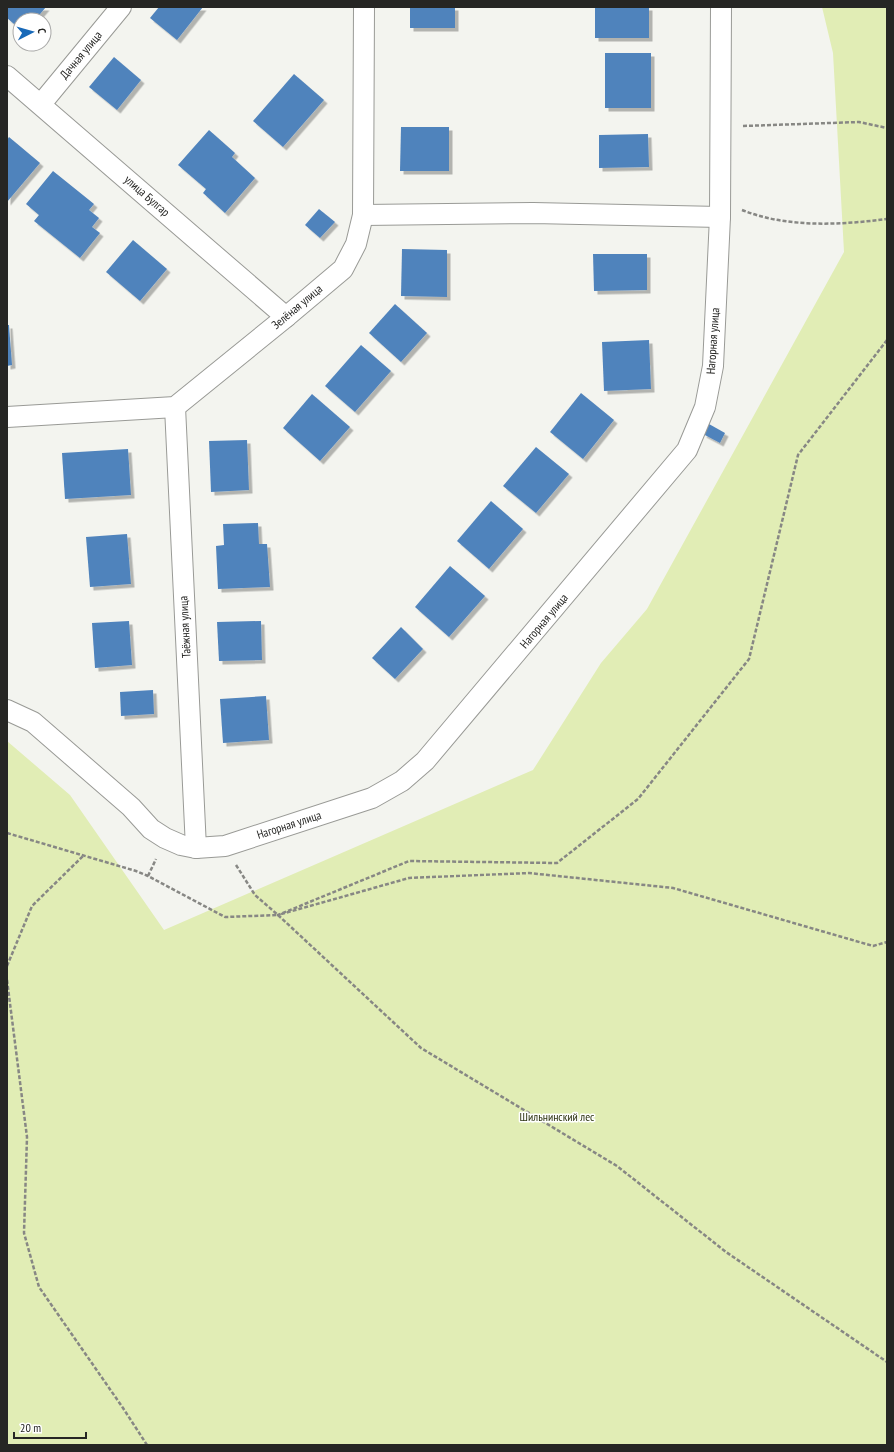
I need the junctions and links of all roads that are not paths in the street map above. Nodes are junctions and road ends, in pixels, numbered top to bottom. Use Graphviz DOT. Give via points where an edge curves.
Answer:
graph roads {
  1 [pos="121,7"];
  2 [pos="364,7"];
  3 [pos="721,7"];
  4 [pos="7,76"];
  5 [pos="41,104"];
  6 [pos="720,212"];
  7 [pos="363,215"];
  8 [pos="286,317"];
  9 [pos="174,407"];
  10 [pos="7,417"];
  11 [pos="7,710"];
  12 [pos="196,848"];
  1 -- 5 [label="street, Дачная улица"];
  2 -- 7 [label="street, Зелёная улица"];
  3 -- 6 [label="street, Нагорная улица"];
  4 -- 5 [label="street, улица Булгар"];
  5 -- 8 [label="street, улица Булгар"];
  6 -- 7 [label="street"];
  6 -- 12 [label="street, Нагорная улица" via="713,366 705,407 687,450 425,761 402,781 372,798 225,846"];
  7 -- 8 [label="street, Зелёная улица" via="356,244 343,269"];
  8 -- 9 [label="street, Зелёная улица"];
  9 -- 10 [label="street"];
  9 -- 12 [label="street, Таёжная улица"];
  11 -- 12 [label="street, Нагорная улица" via="33,722 131,807 151,829 181,845"];
}
